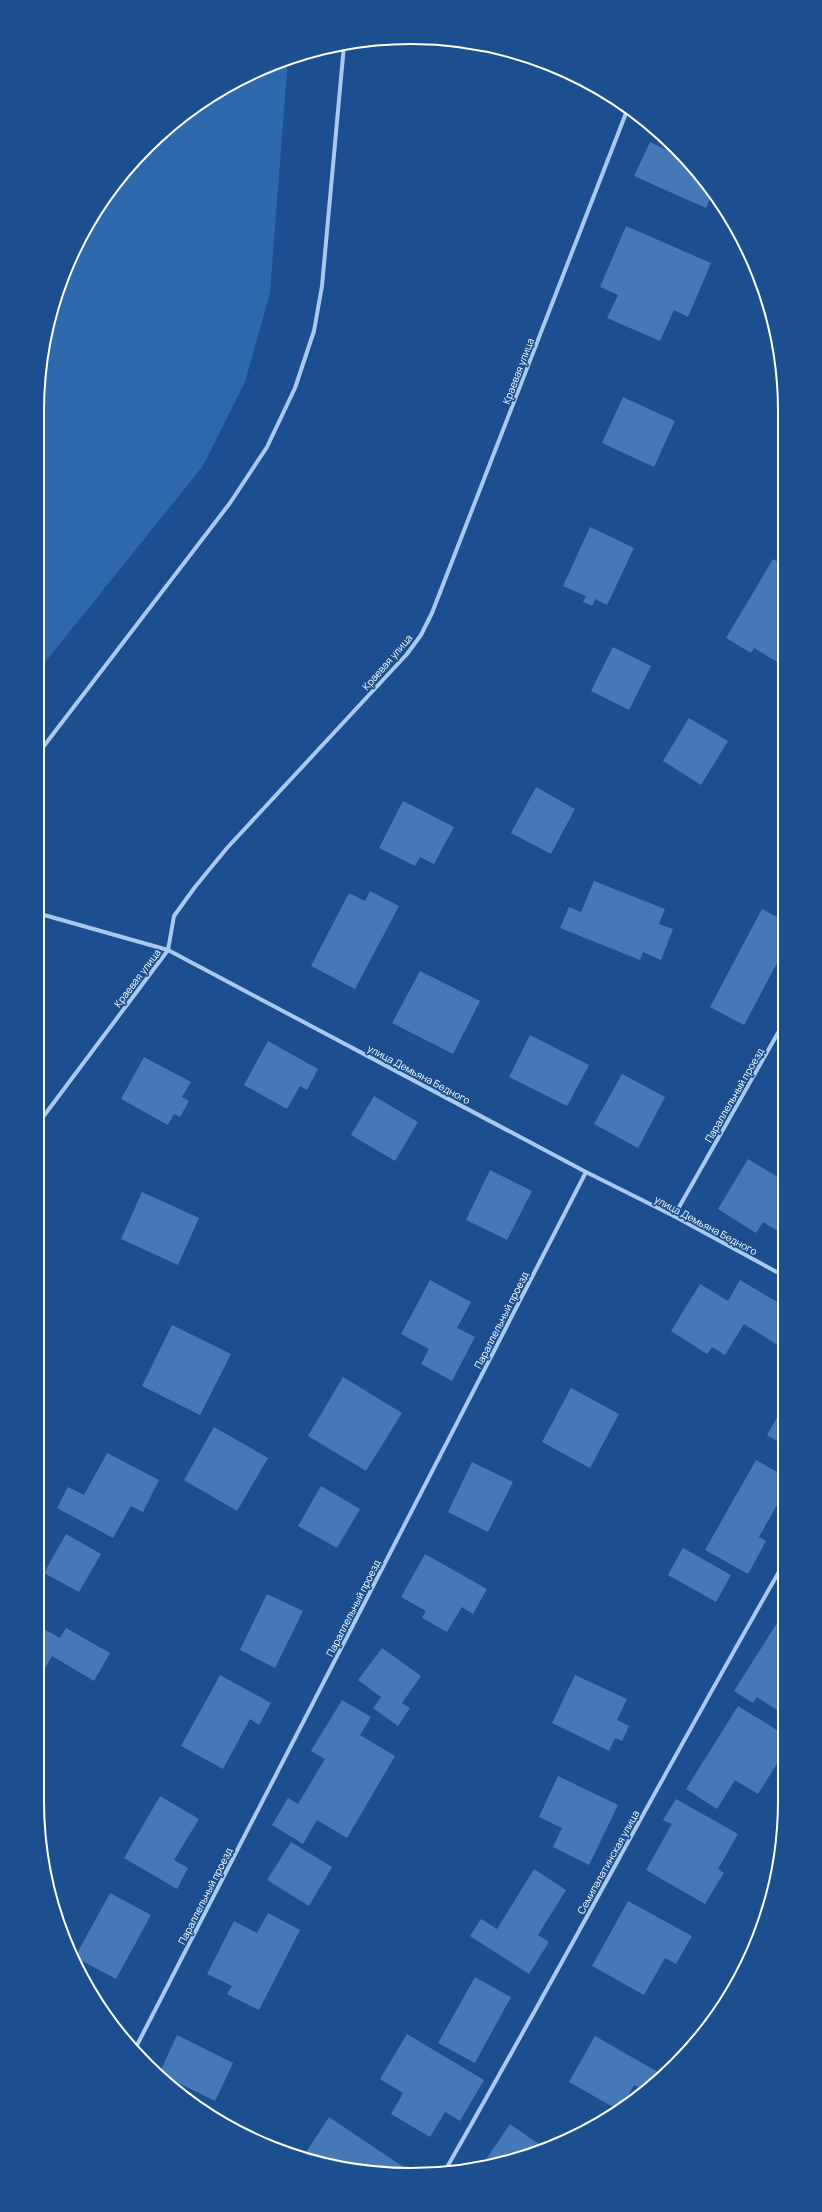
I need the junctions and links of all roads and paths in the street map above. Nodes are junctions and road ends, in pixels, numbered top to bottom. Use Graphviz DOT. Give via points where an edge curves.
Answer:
graph roads {
  1 [pos="343,50"];
  2 [pos="626,114"];
  3 [pos="44,746"];
  4 [pos="44,915"];
  5 [pos="168,950"];
  6 [pos="778,1033"];
  7 [pos="44,1116"];
  8 [pos="586,1172"];
  9 [pos="674,1216"];
  10 [pos="778,1273"];
  11 [pos="778,1573"];
  12 [pos="137,2045"];
  13 [pos="448,2166"];
  1 -- 3 [label="street" via="319,308 306,358 289,402 267,447 226,510"];
  2 -- 5 [label="street, Краевая улица" via="432,613 421,635 408,654 227,848 195,887 174,916"];
  4 -- 5 [label="street, улица Демьяна Бедного"];
  5 -- 7 [label="street, Краевая улица"];
  5 -- 8 [label="street, улица Демьяна Бедного"];
  6 -- 9 [label="street, Параллельный проезд"];
  8 -- 9 [label="street, улица Демьяна Бедного"];
  8 -- 12 [label="street, Параллельный проезд"];
  9 -- 10 [label="street, улица Демьяна Бедного"];
  11 -- 13 [label="street, Семипалатинская улица" via="712,1687"];
}
